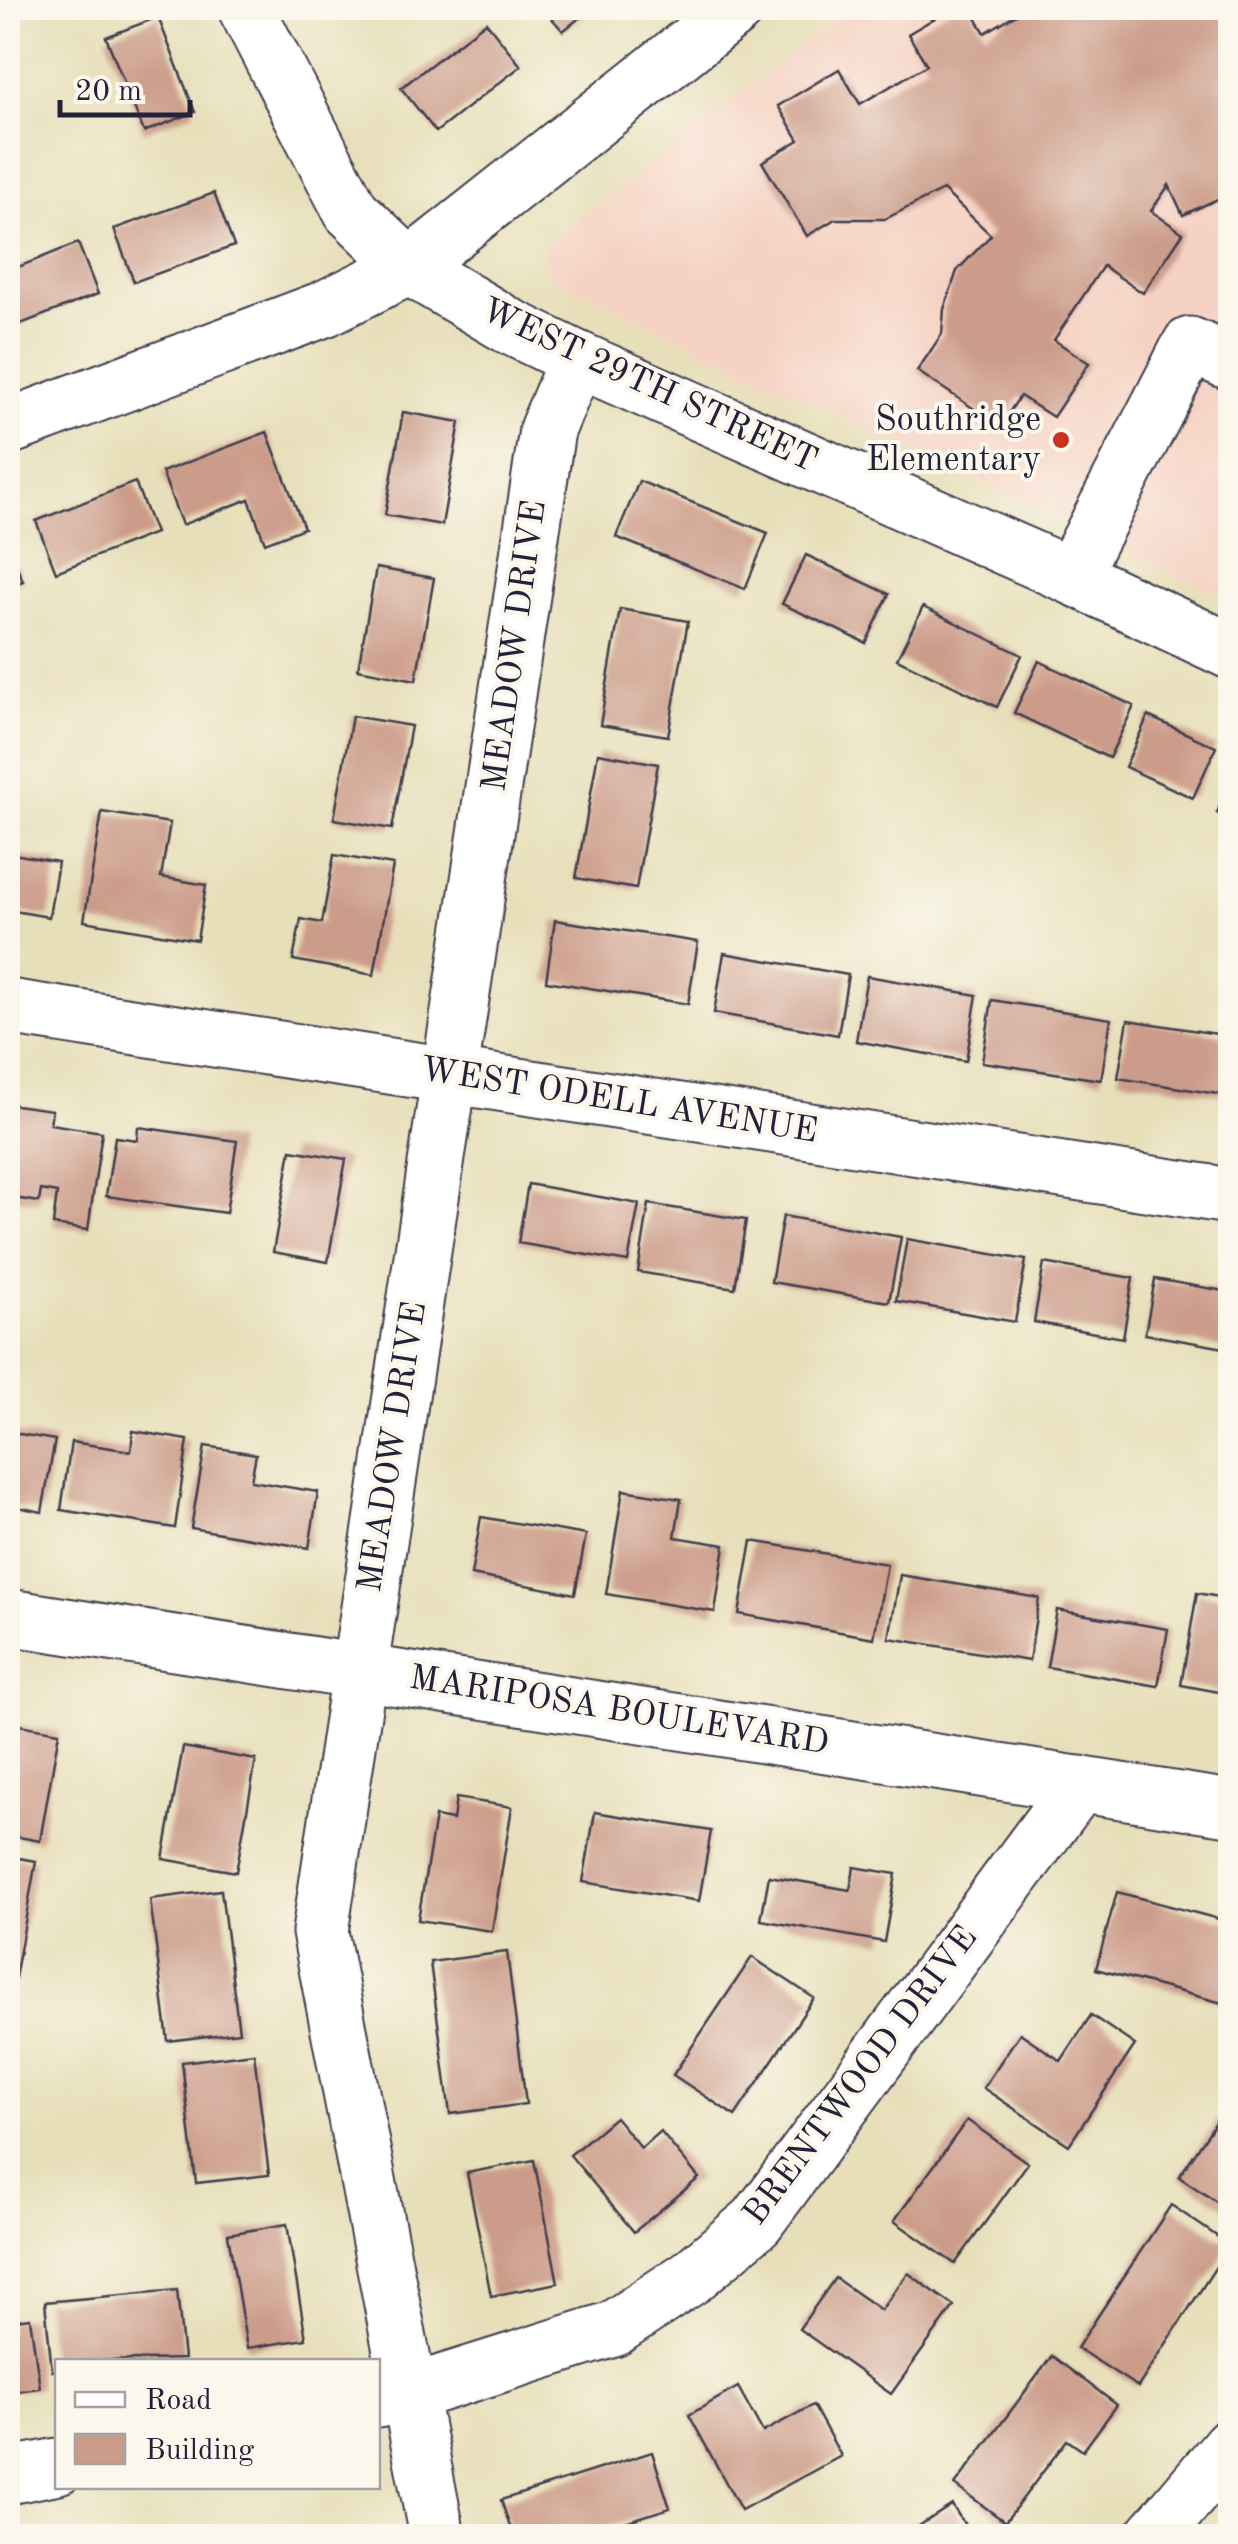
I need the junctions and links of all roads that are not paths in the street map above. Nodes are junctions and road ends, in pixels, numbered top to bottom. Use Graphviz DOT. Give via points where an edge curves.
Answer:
graph roads {
  1 [pos="246,8"];
  2 [pos="736,8"];
  3 [pos="409,268"];
  4 [pos="577,359"];
  5 [pos="1230,362"];
  6 [pos="8,427"];
  7 [pos="1070,576"];
  8 [pos="1230,651"];
  9 [pos="8,1007"];
  10 [pos="451,1076"];
  11 [pos="1230,1196"];
  12 [pos="8,1617"];
  13 [pos="358,1670"];
  14 [pos="1080,1784"];
  15 [pos="1230,1808"];
  16 [pos="394,2397"];
  17 [pos="1230,2446"];
  18 [pos="55,2467"];
  19 [pos="8,2476"];
  20 [pos="437,2536"];
  21 [pos="1154,2536"];
  1 -- 3 [label="street, WEST 29TH STREET" via="351,211"];
  2 -- 3 [label="street"];
  3 -- 4 [label="street, WEST 29TH STREET"];
  3 -- 6 [label="street" via="324,309"];
  4 -- 7 [label="street, WEST 29TH STREET"];
  4 -- 10 [label="street, MEADOW DRIVE" via="547,430"];
  5 -- 7 [label="street" via="1190,345"];
  7 -- 8 [label="street, WEST 29TH STREET"];
  9 -- 10 [label="street, WEST ODELL AVENUE"];
  10 -- 11 [label="street, WEST ODELL AVENUE"];
  10 -- 13 [label="street, MEADOW DRIVE"];
  12 -- 13 [label="street, MARIPOSA BOULEVARD"];
  13 -- 14 [label="street, MARIPOSA BOULEVARD"];
  13 -- 16 [label="street, MEADOW DRIVE" via="320,1932"];
  14 -- 15 [label="street, MARIPOSA BOULEVARD"];
  14 -- 16 [label="street, BRENTWOOD DRIVE" via="757,2220 691,2278 613,2329"];
  16 -- 20 [label="street, MEADOW DRIVE"];
  17 -- 21 [label="street"];
  18 -- 19 [label="street"];
}
